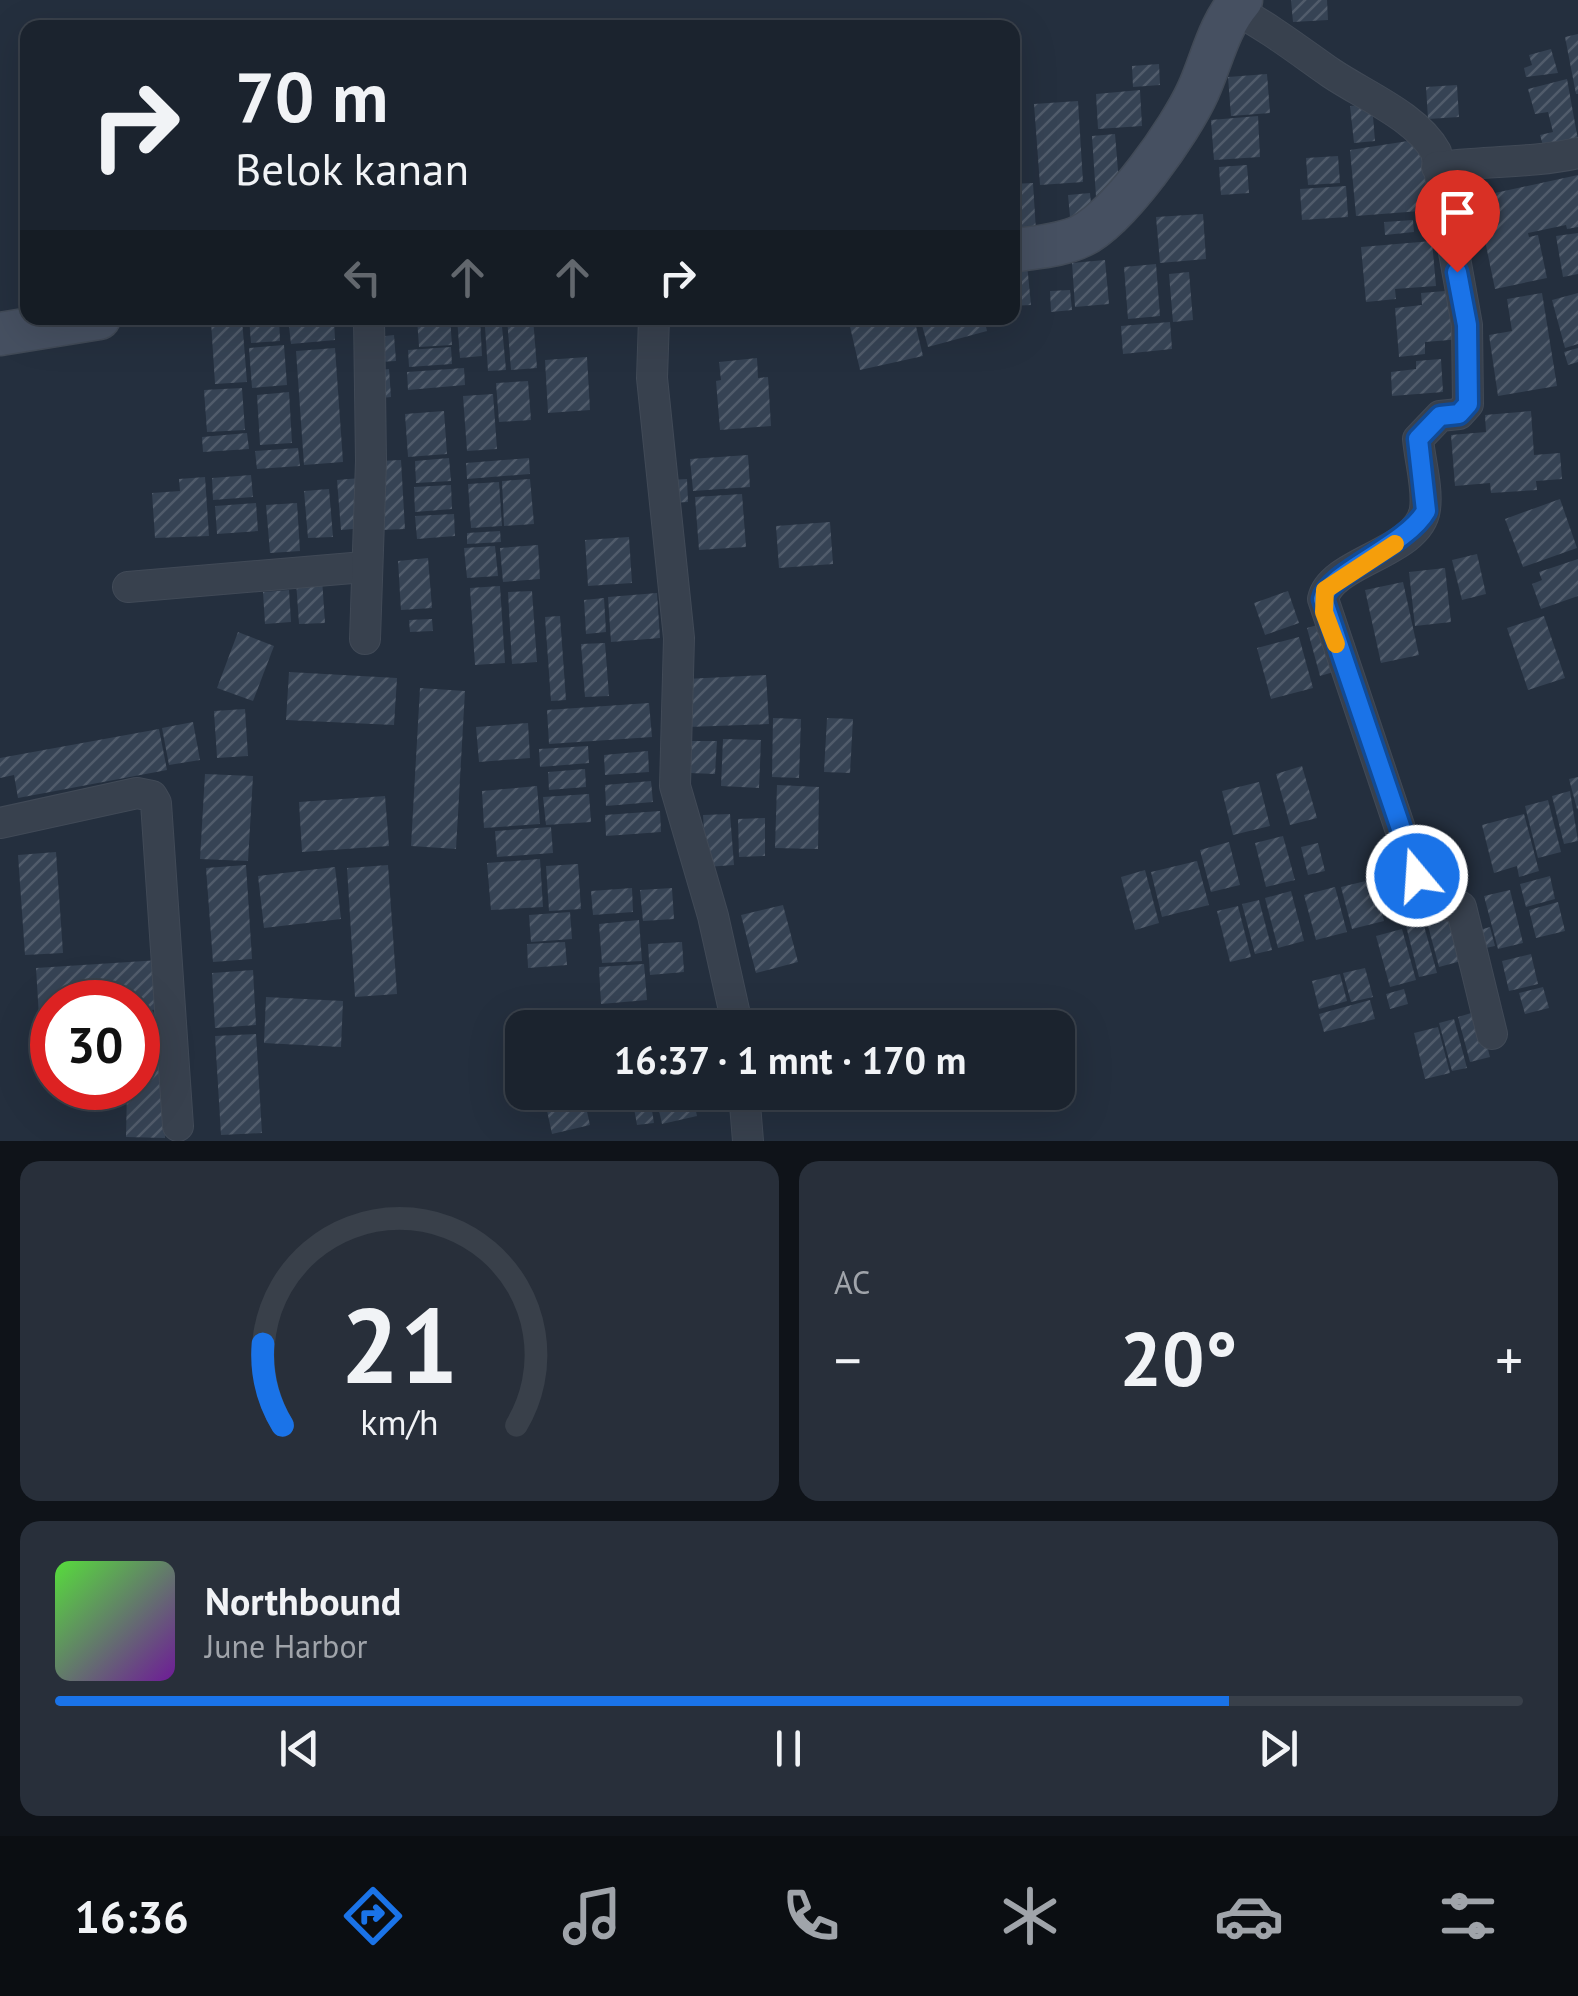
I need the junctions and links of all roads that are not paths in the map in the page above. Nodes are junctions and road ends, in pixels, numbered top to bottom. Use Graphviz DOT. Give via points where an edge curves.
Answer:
graph roads {
  1 [pos="1237,4"];
  2 [pos="1578,154"];
  3 [pos="1437,167"];
  4 [pos="1020,249"];
  5 [pos="56,325"];
  6 [pos="369,325"];
  7 [pos="654,325"];
  8 [pos="0,334"];
  9 [pos="364,567"];
  10 [pos="128,587"];
  11 [pos="365,639"];
  12 [pos="0,823"];
  13 [pos="734,1010"];
  14 [pos="1492,1034"];
  15 [pos="745,1110"];
  16 [pos="178,1126"];
  17 [pos="748,1141"];
  1 -- 3 [label="street" via="1420,130 1436,152"];
  1 -- 4 [label="street" via="1212,48 1198,93 1110,212 1082,236"];
  2 -- 3 [label="street"];
  3 -- 14 [label="street" via="1467,325 1468,404 1459,414 1440,416 1418,439 1426,511 1417,527 1334,582 1323,599 1425,902 1462,907"];
  5 -- 8 [label="street"];
  6 -- 9 [label="street"];
  7 -- 13 [label="street" via="652,378 679,638 674,786"];
  9 -- 10 [label="street"];
  9 -- 11 [label="street"];
  12 -- 16 [label="street" via="137,793 152,796"];
  15 -- 17 [label="street"];
}
